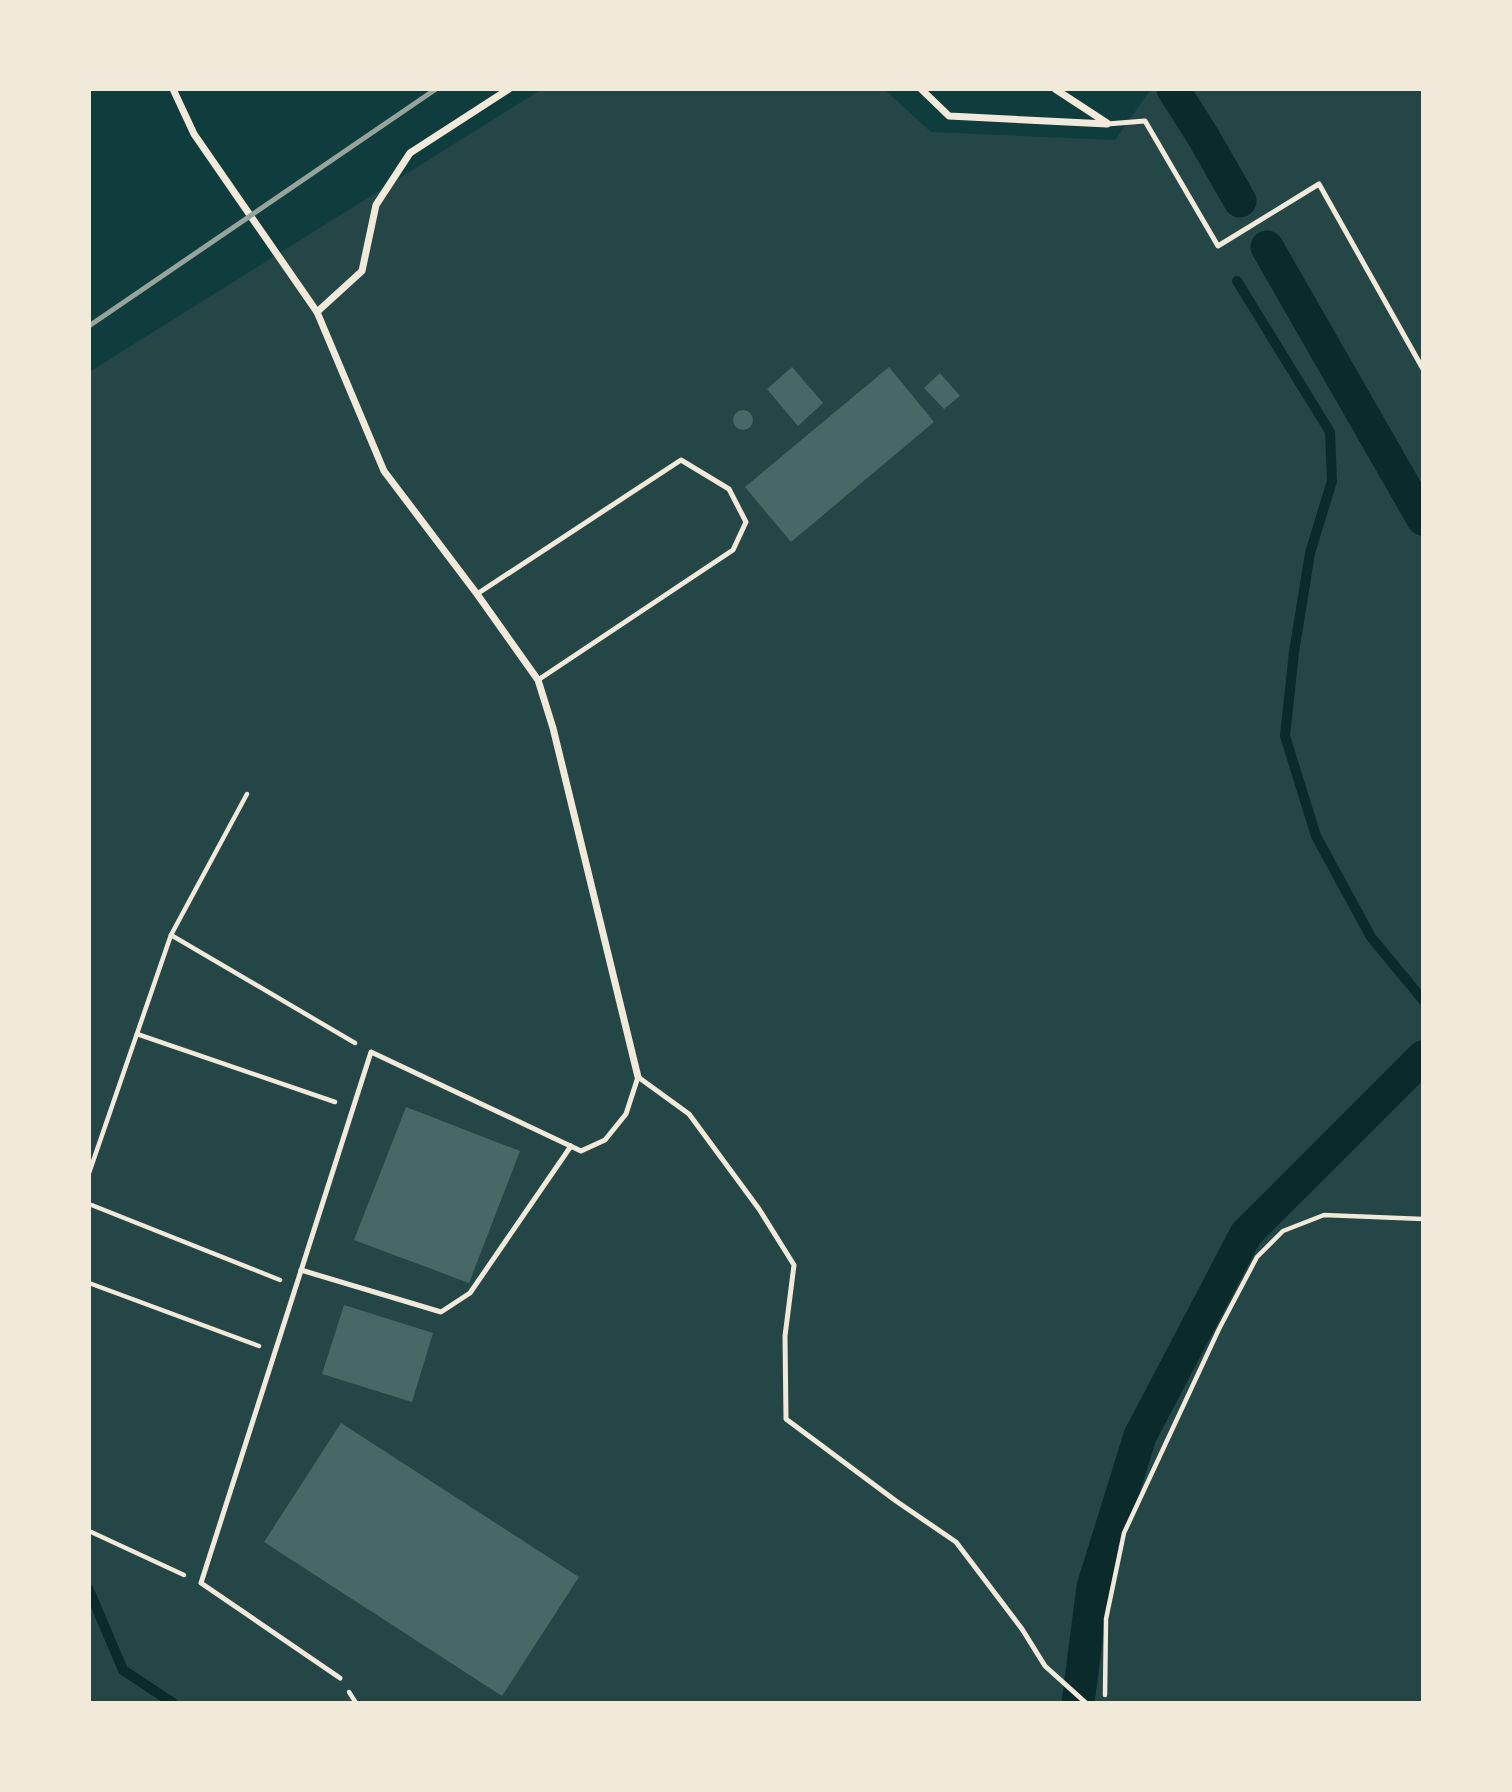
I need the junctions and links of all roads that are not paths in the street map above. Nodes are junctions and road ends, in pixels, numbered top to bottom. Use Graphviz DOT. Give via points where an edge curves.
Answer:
graph roads {
  1 [pos="173,89"];
  2 [pos="509,89"];
  3 [pos="921,89"];
  4 [pos="1055,89"];
  5 [pos="1107,124"];
  6 [pos="317,312"];
  7 [pos="1423,369"];
  8 [pos="477,594"];
  9 [pos="538,680"];
  10 [pos="638,1077"];
  11 [pos="570,1146"];
  12 [pos="301,1270"];
  13 [pos="341,1678"];
  14 [pos="1086,1703"];
  1 -- 6 [label="street" via="194,134"];
  2 -- 6 [label="street" via="410,153 376,205 362,271"];
  3 -- 5 [label="street" via="949,116"];
  4 -- 5 [label="street"];
  5 -- 7 [label="lane" via="1144,121 1218,246 1319,184"];
  6 -- 8 [label="street" via="384,471"];
  8 -- 9 [label="street"];
  8 -- 9 [label="lane" via="681,460 729,489 746,522 733,551"];
  9 -- 10 [label="street"];
  10 -- 11 [label="lane" via="626,1114 605,1140 581,1151"];
  10 -- 14 [label="lane" via="689,1114 794,1265 785,1336 786,1419 956,1542 1023,1629 1045,1666"];
  11 -- 12 [label="lane" via="470,1293 441,1312"];
  11 -- 12 [label="lane" via="371,1052"];
  12 -- 13 [label="lane" via="201,1583"];
}
